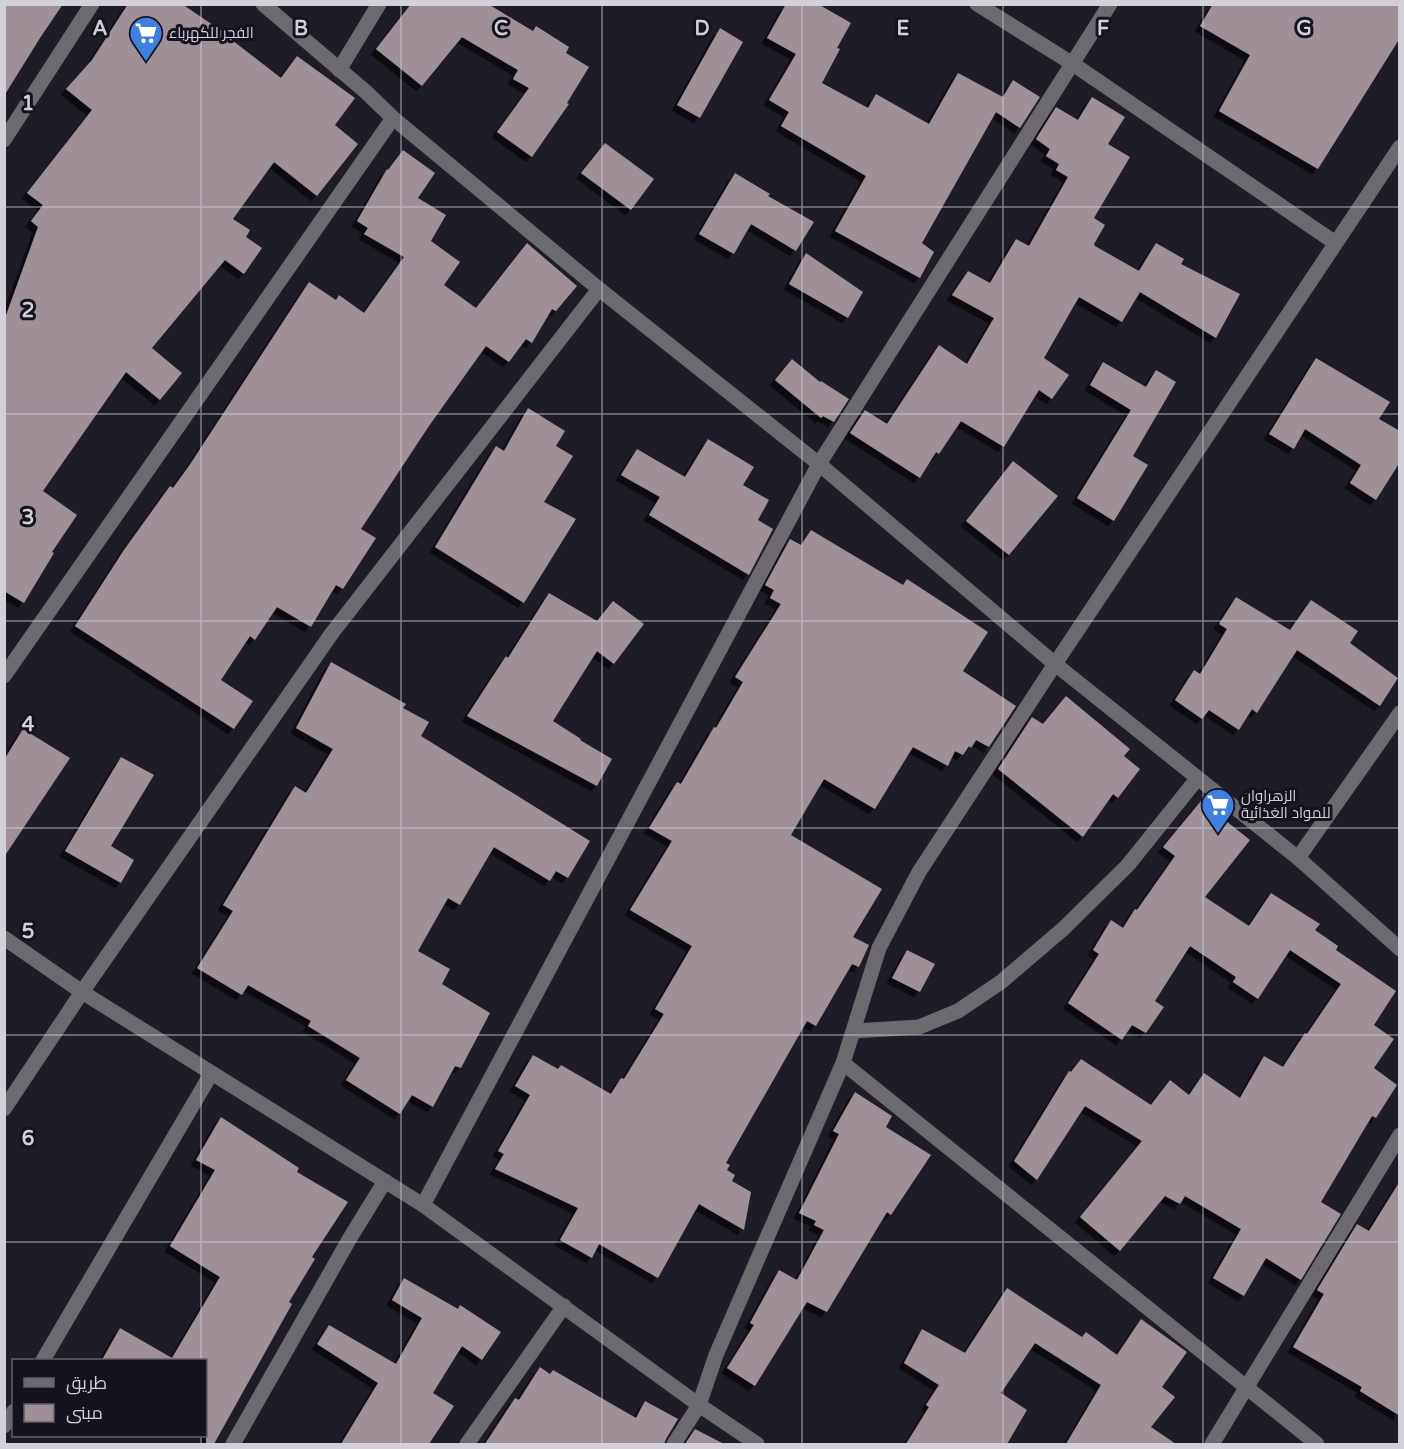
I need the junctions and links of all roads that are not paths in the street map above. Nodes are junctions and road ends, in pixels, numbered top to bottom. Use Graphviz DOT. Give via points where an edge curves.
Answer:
graph roads {
  1 [pos="92,4"];
  2 [pos="263,4"];
  3 [pos="379,4"];
  4 [pos="977,4"];
  5 [pos="1110,4"];
  6 [pos="1073,64"];
  7 [pos="339,70"];
  8 [pos="393,118"];
  9 [pos="4,140"];
  10 [pos="1400,147"];
  11 [pos="1334,242"];
  12 [pos="599,289"];
  13 [pos="819,464"];
  14 [pos="1054,664"];
  15 [pos="4,676"];
  16 [pos="1398,719"];
  17 [pos="1197,779"];
  18 [pos="1298,858"];
  19 [pos="4,938"];
  20 [pos="1400,949"];
  21 [pos="82,992"];
  22 [pos="854,1031"];
  23 [pos="843,1063"];
  24 [pos="211,1074"];
  25 [pos="4,1109"];
  26 [pos="1400,1135"];
  27 [pos="1395,1154"];
  28 [pos="385,1180"];
  29 [pos="423,1205"];
  30 [pos="564,1306"];
  31 [pos="44,1359"];
  32 [pos="1247,1390"];
  33 [pos="699,1405"];
  34 [pos="233,1444"];
  35 [pos="466,1444"];
  36 [pos="674,1444"];
  37 [pos="757,1444"];
  38 [pos="1212,1444"];
  39 [pos="1317,1444"];
  1 -- 9 [label="street"];
  2 -- 7 [label="street"];
  3 -- 7 [label="street"];
  4 -- 6 [label="street"];
  5 -- 6 [label="street"];
  6 -- 11 [label="street"];
  6 -- 13 [label="street"];
  7 -- 8 [label="street"];
  8 -- 12 [label="street"];
  8 -- 15 [label="street"];
  10 -- 11 [label="street"];
  11 -- 14 [label="street"];
  12 -- 13 [label="street"];
  12 -- 21 [label="street" via="332,633"];
  13 -- 14 [label="street"];
  13 -- 29 [label="street"];
  14 -- 17 [label="street"];
  14 -- 22 [label="street" via="919,872 879,948"];
  16 -- 18 [label="street"];
  17 -- 18 [label="street"];
  17 -- 22 [label="street" via="1128,865 1064,929 1001,982 958,1011 919,1027"];
  18 -- 20 [label="street"];
  19 -- 21 [label="street"];
  21 -- 24 [label="street"];
  21 -- 25 [label="street"];
  22 -- 23 [label="street"];
  23 -- 32 [label="street"];
  23 -- 33 [label="street" via="716,1355"];
  24 -- 28 [label="street"];
  24 -- 31 [label="street"];
  26 -- 27 [label="street"];
  27 -- 32 [label="street"];
  28 -- 29 [label="street"];
  28 -- 34 [label="street"];
  29 -- 30 [label="street"];
  30 -- 33 [label="street"];
  30 -- 35 [label="street"];
  32 -- 38 [label="street"];
  32 -- 39 [label="street"];
  33 -- 36 [label="street"];
  33 -- 37 [label="street"];
}
